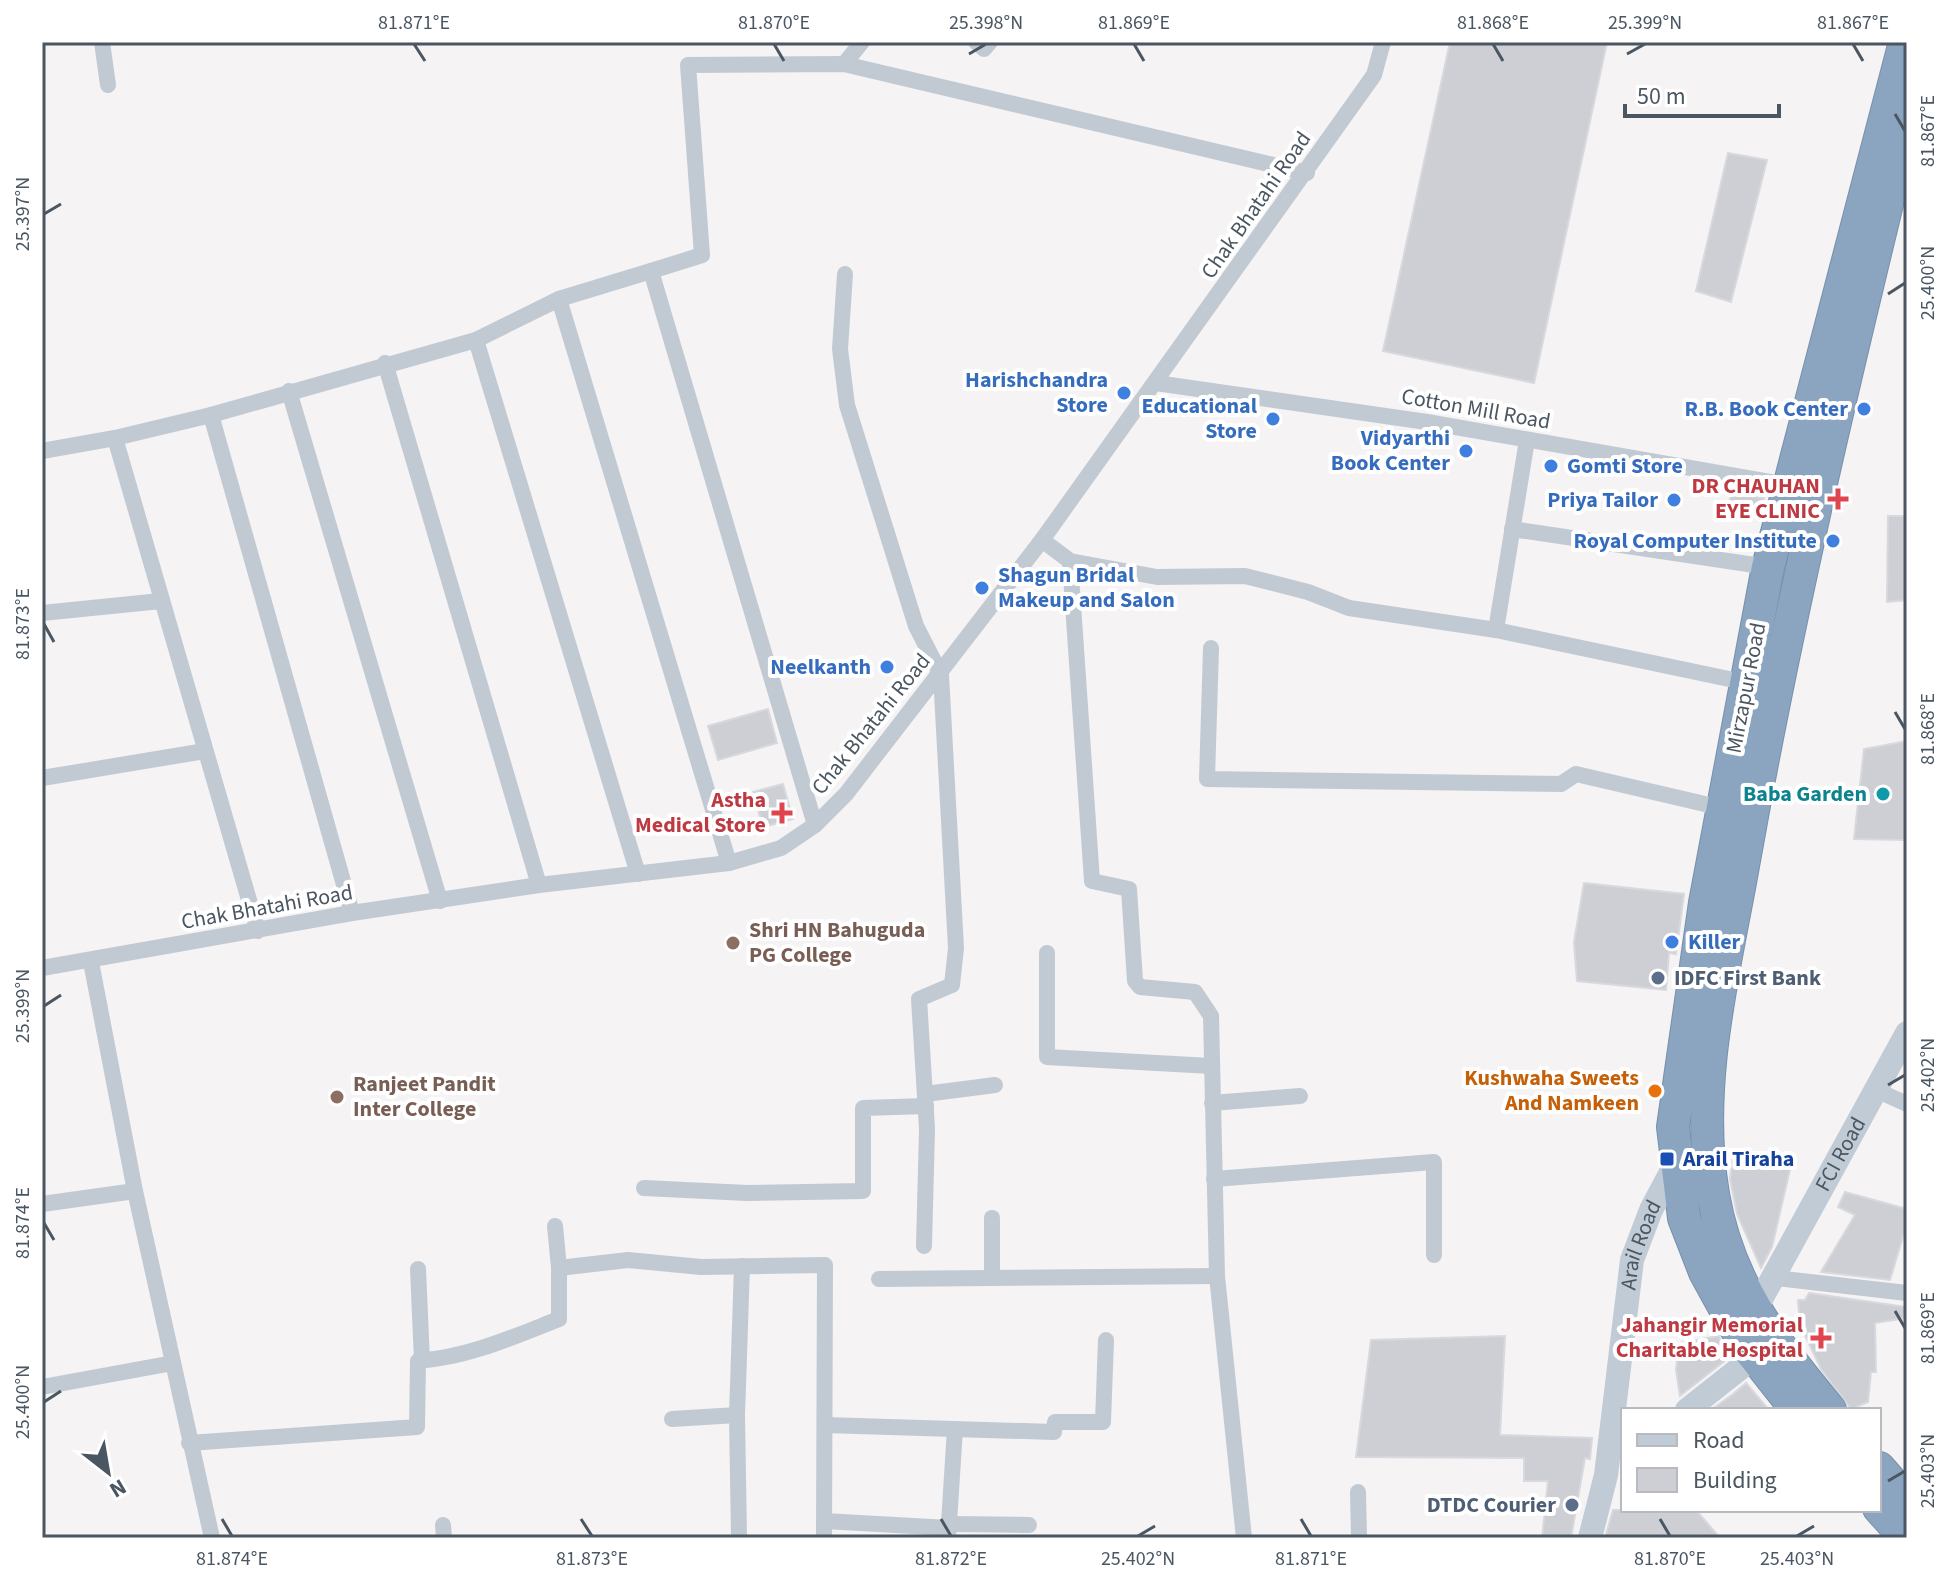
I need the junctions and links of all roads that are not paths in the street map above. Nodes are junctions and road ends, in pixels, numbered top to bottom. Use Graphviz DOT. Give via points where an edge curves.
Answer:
graph roads {
  1 [pos="102,42"];
  2 [pos="862,42"];
  3 [pos="976,42"];
  4 [pos="990,42"];
  5 [pos="1383,42"];
  6 [pos="1905,42"];
  7 [pos="844,64"];
  8 [pos="108,85"];
  9 [pos="1907,122"];
  10 [pos="1307,173"];
  11 [pos="651,271"];
  12 [pos="845,274"];
  13 [pos="559,299"];
  14 [pos="476,340"];
  15 [pos="385,363"];
  16 [pos="1156,383"];
  17 [pos="289,391"];
  18 [pos="211,415"];
  19 [pos="115,438"];
  20 [pos="1527,440"];
  21 [pos="42,451"];
  22 [pos="1788,485"];
  23 [pos="1822,492"];
  24 [pos="1512,529"];
  25 [pos="1042,540"];
  26 [pos="1070,561"];
  27 [pos="1768,567"];
  28 [pos="161,601"];
  29 [pos="42,613"];
  30 [pos="1496,630"];
  31 [pos="1211,648"];
  32 [pos="941,675"];
  33 [pos="1748,683"];
  34 [pos="205,751"];
  35 [pos="42,778"];
  36 [pos="1722,808"];
  37 [pos="815,825"];
  38 [pos="729,863"];
  39 [pos="638,874"];
  40 [pos="539,885"];
  41 [pos="440,901"];
  42 [pos="352,913"];
  43 [pos="258,931"];
  44 [pos="1047,953"];
  45 [pos="91,962"];
  46 [pos="42,968"];
  47 [pos="1907,1033"];
  48 [pos="1211,1066"];
  49 [pos="995,1085"];
  50 [pos="1876,1090"];
  51 [pos="1300,1096"];
  52 [pos="925,1100"];
  53 [pos="1212,1103"];
  54 [pos="1907,1104"];
  55 [pos="1676,1163"];
  56 [pos="1214,1179"];
  57 [pos="644,1188"];
  58 [pos="135,1191"];
  59 [pos="42,1204"];
  60 [pos="992,1218"];
  61 [pos="555,1226"];
  62 [pos="924,1246"];
  63 [pos="1434,1255"];
  64 [pos="742,1266"];
  65 [pos="559,1268"];
  66 [pos="418,1269"];
  67 [pos="1217,1276"];
  68 [pos="992,1278"];
  69 [pos="1776,1278"];
  70 [pos="879,1279"];
  71 [pos="1907,1293"];
  72 [pos="1754,1312"];
  73 [pos="1106,1340"];
  74 [pos="1765,1349"];
  75 [pos="422,1361"];
  76 [pos="173,1363"];
  77 [pos="42,1387"];
  78 [pos="1690,1408"];
  79 [pos="1796,1408"];
  80 [pos="1828,1408"];
  81 [pos="737,1415"];
  82 [pos="672,1419"];
  83 [pos="825,1425"];
  84 [pos="955,1429"];
  85 [pos="189,1443"];
  86 [pos="1614,1468"];
  87 [pos="1881,1470"];
  88 [pos="1358,1492"];
  89 [pos="1907,1500"];
  90 [pos="1881,1510"];
  91 [pos="1029,1525"];
  92 [pos="824,1530"];
  93 [pos="949,1530"];
  94 [pos="212,1538"];
  95 [pos="739,1538"];
  96 [pos="1244,1538"];
  97 [pos="1359,1538"];
  98 [pos="1590,1538"];
  99 [pos="1906,1538"];
  1 -- 8 [label="street"];
  2 -- 7 [label="street"];
  3 -- 4 [label="street" via="984,49"];
  5 -- 10 [label="street, Chak Bhatahi Road" via="1374,75"];
  6 -- 22 [label="highway, Mirzapur Road"];
  7 -- 10 [label="street"];
  7 -- 11 [label="street" via="688,65 702,255"];
  9 -- 23 [label="highway, Mirzapur Road"];
  10 -- 16 [label="street, Chak Bhatahi Road"];
  11 -- 13 [label="street"];
  11 -- 37 [label="street"];
  12 -- 32 [label="street" via="840,349 847,405 916,626"];
  13 -- 14 [label="street"];
  13 -- 38 [label="street"];
  14 -- 15 [label="street"];
  14 -- 39 [label="street"];
  15 -- 17 [label="street"];
  15 -- 40 [label="street"];
  16 -- 20 [label="street, Cotton Mill Road"];
  16 -- 25 [label="street, Chak Bhatahi Road"];
  17 -- 18 [label="street"];
  17 -- 41 [label="street"];
  18 -- 19 [label="street"];
  18 -- 42 [label="street"];
  19 -- 21 [label="street"];
  19 -- 28 [label="street"];
  20 -- 22 [label="street, Cotton Mill Road"];
  20 -- 24 [label="street"];
  22 -- 23 [label="street, Cotton Mill Road"];
  22 -- 27 [label="highway, Mirzapur Road"];
  23 -- 72 [label="highway, Mirzapur Road" via="1770,715 1707,1090 1713,1197 1732,1266"];
  24 -- 27 [label="street"];
  24 -- 30 [label="street"];
  25 -- 26 [label="street"];
  25 -- 32 [label="street, Chak Bhatahi Road"];
  26 -- 30 [label="street" via="1157,577 1245,576 1349,608"];
  26 -- 48 [label="street" via="1092,881 1129,889 1135,981 1140,987 1184,989 1202,999 1211,1016"];
  27 -- 33 [label="highway, Mirzapur Road"];
  28 -- 29 [label="street"];
  28 -- 34 [label="street"];
  30 -- 33 [label="street"];
  31 -- 36 [label="street" via="1207,779 1561,784 1576,774"];
  32 -- 37 [label="street, Chak Bhatahi Road"];
  32 -- 52 [label="street" via="956,948 952,985 919,999"];
  33 -- 36 [label="highway, Mirzapur Road"];
  34 -- 35 [label="street"];
  34 -- 43 [label="street"];
  36 -- 55 [label="highway, Mirzapur Road" via="1673,1127"];
  37 -- 38 [label="street, Chak Bhatahi Road" via="781,848"];
  38 -- 39 [label="street, Chak Bhatahi Road"];
  39 -- 40 [label="street, Chak Bhatahi Road"];
  40 -- 41 [label="street, Chak Bhatahi Road"];
  41 -- 42 [label="street, Chak Bhatahi Road"];
  42 -- 43 [label="street, Chak Bhatahi Road"];
  43 -- 45 [label="street, Chak Bhatahi Road"];
  44 -- 48 [label="street" via="1047,1057"];
  45 -- 46 [label="street, Chak Bhatahi Road"];
  45 -- 58 [label="street"];
  47 -- 50 [label="main road, FCI Road"];
  48 -- 53 [label="street"];
  49 -- 52 [label="street"];
  50 -- 54 [label="street"];
  50 -- 69 [label="main road, FCI Road"];
  51 -- 53 [label="street"];
  52 -- 57 [label="street" via="863,1108 863,1191"];
  52 -- 62 [label="street"];
  53 -- 56 [label="street"];
  55 -- 74 [label="highway, Mirzapur Road" via="1684,1218 1722,1308"];
  55 -- 86 [label="main road, Arail Road" via="1632,1260"];
  56 -- 63 [label="street" via="1434,1162"];
  56 -- 67 [label="street"];
  58 -- 59 [label="street"];
  58 -- 76 [label="street"];
  60 -- 68 [label="street"];
  61 -- 65 [label="street"];
  64 -- 65 [label="street" via="628,1260"];
  64 -- 81 [label="street"];
  64 -- 83 [label="street" via="825,1265"];
  65 -- 75 [label="street" via="559,1319 482,1349"];
  66 -- 75 [label="street"];
  67 -- 68 [label="street"];
  67 -- 96 [label="street"];
  68 -- 70 [label="street"];
  69 -- 71 [label="street"];
  69 -- 72 [label="main road, FCI Road"];
  72 -- 74 [label="highway, Mirzapur Road"];
  73 -- 84 [label="street" via="1103,1422 1055,1422 1054,1432"];
  74 -- 78 [label="main road"];
  74 -- 79 [label="highway, Mirzapur Road"];
  74 -- 80 [label="highway, Mirzapur Road"];
  75 -- 85 [label="street" via="417,1427"];
  76 -- 77 [label="street"];
  76 -- 85 [label="street"];
  81 -- 82 [label="street"];
  81 -- 95 [label="street"];
  83 -- 84 [label="street"];
  83 -- 92 [label="street"];
  84 -- 93 [label="street"];
  85 -- 94 [label="street"];
  86 -- 98 [label="main road, Arail Road"];
  87 -- 89 [label="highway"];
  88 -- 97 [label="street"];
  90 -- 99 [label="highway"];
  91 -- 93 [label="street"];
  92 -- 93 [label="street"];
}
